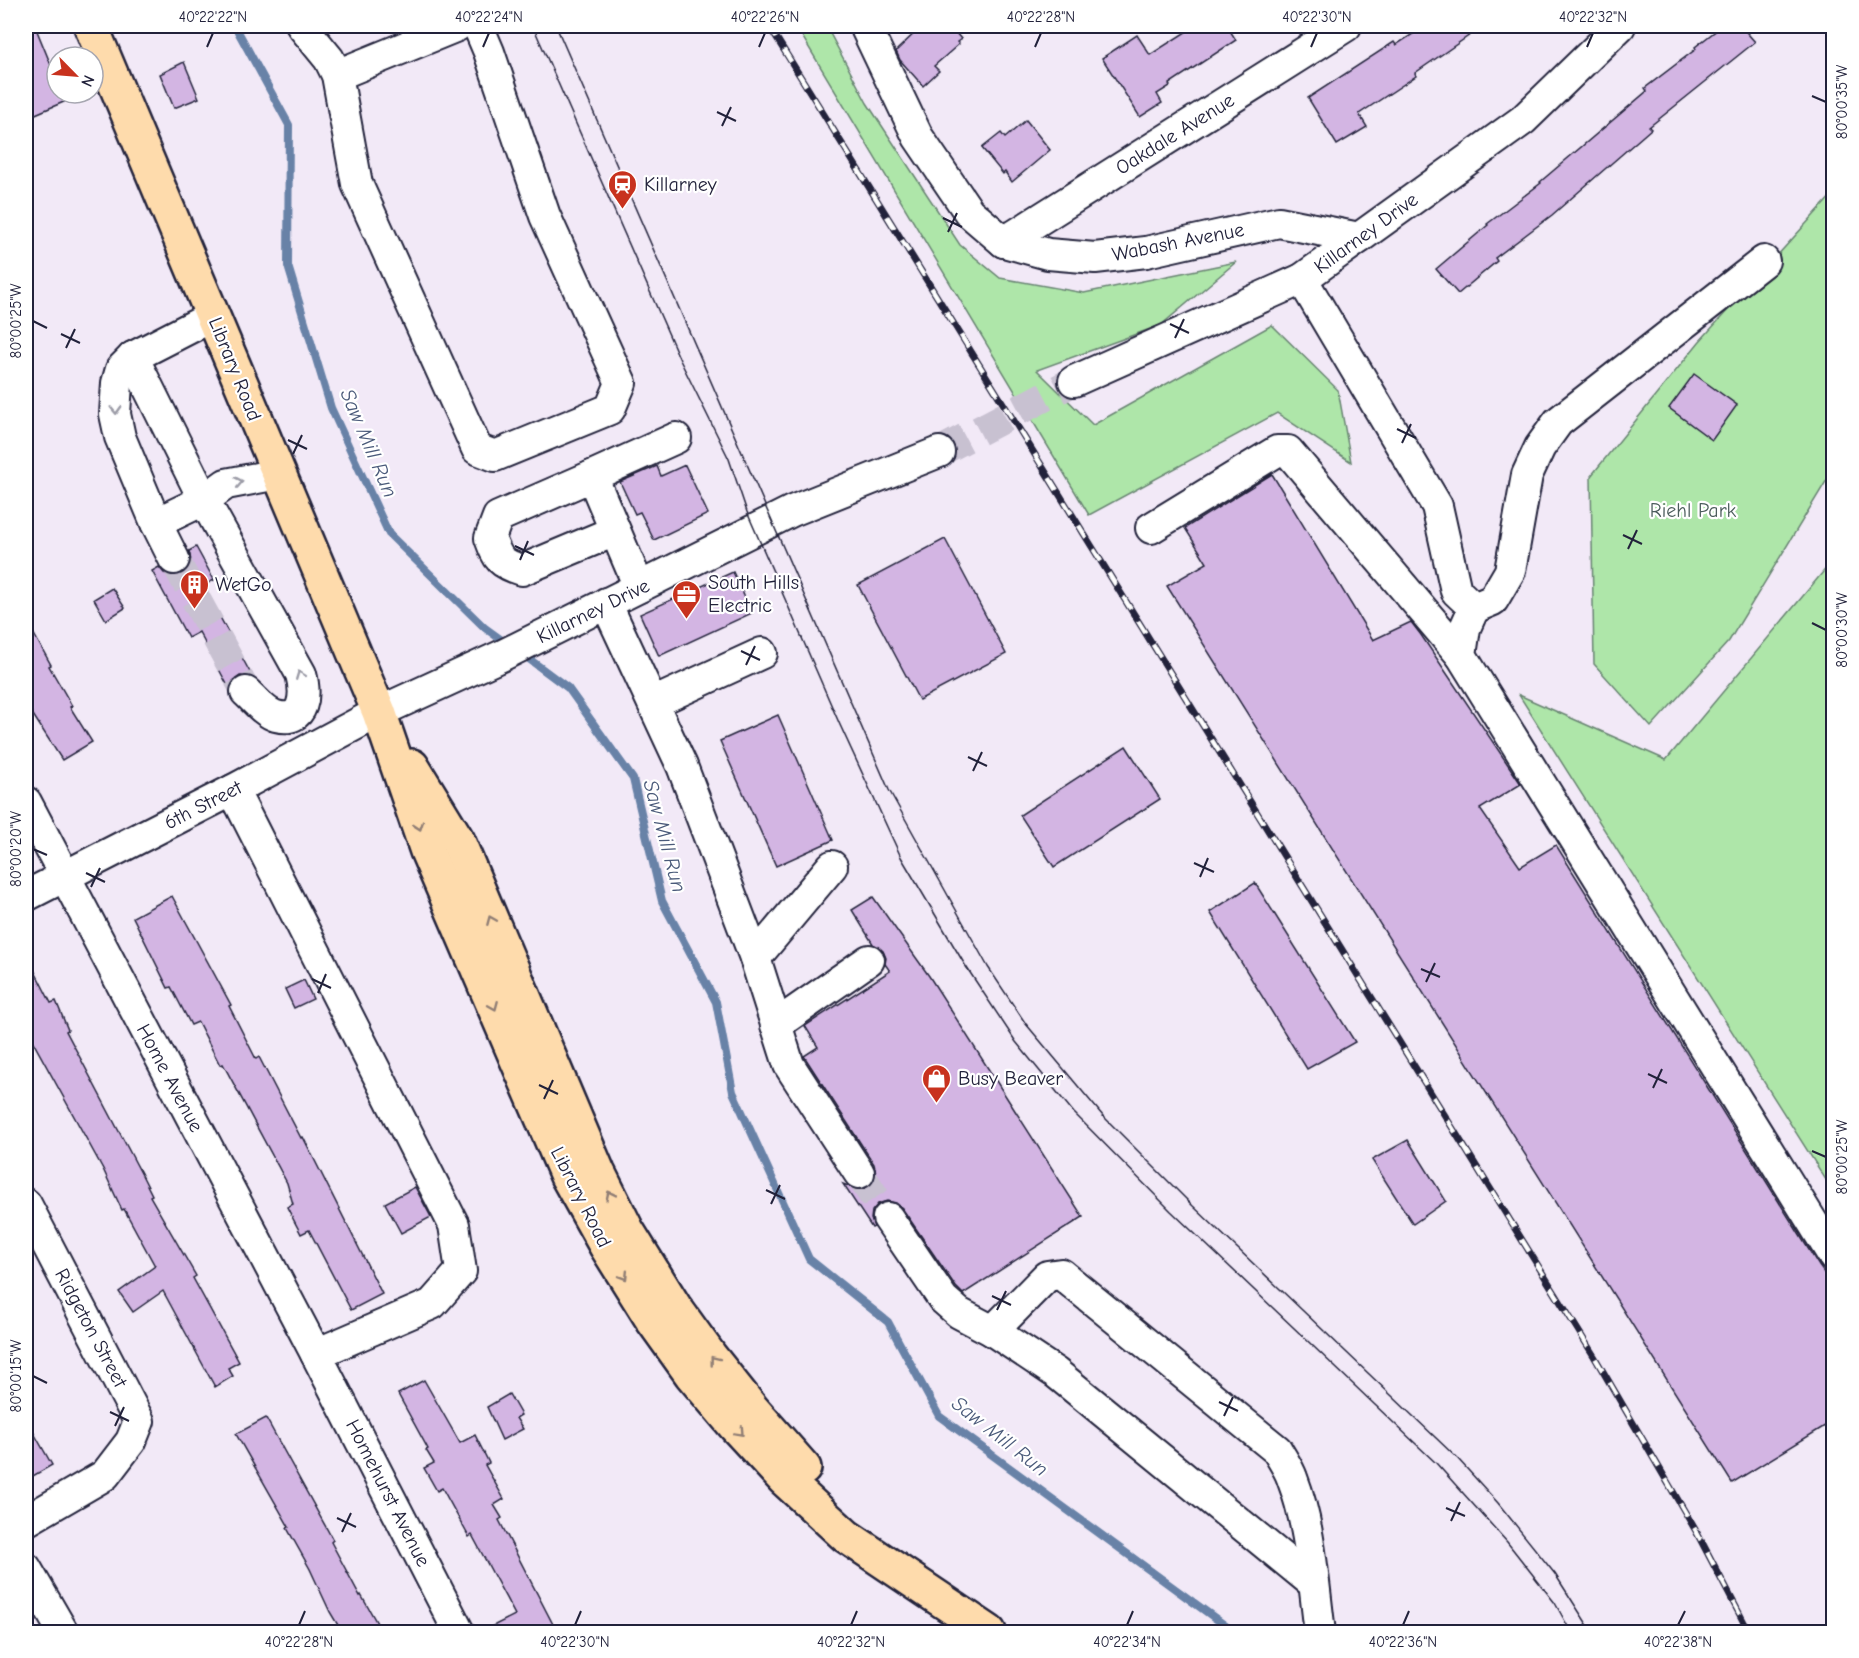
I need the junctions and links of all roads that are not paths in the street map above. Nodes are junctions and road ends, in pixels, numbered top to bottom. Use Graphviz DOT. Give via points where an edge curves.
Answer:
graph roads {
  1 [pos="91,26"];
  2 [pos="302,26"];
  3 [pos="458,26"];
  4 [pos="478,26"];
  5 [pos="865,26"];
  6 [pos="1346,26"];
  7 [pos="1620,26"];
  8 [pos="337,75"];
  9 [pos="1359,238"];
  10 [pos="1004,242"];
  11 [pos="1764,261"];
  12 [pos="1302,279"];
  13 [pos="213,316"];
  14 [pos="133,357"];
  15 [pos="1074,381"];
  16 [pos="676,438"];
  17 [pos="939,452"];
  18 [pos="278,474"];
  19 [pos="592,476"];
  20 [pos="204,500"];
  21 [pos="156,523"];
  22 [pos="1151,528"];
  23 [pos="615,531"];
  24 [pos="174,559"];
  25 [pos="639,587"];
  26 [pos="606,603"];
  27 [pos="1474,609"];
  28 [pos="762,653"];
  29 [pos="1461,655"];
  30 [pos="246,692"];
  31 [pos="653,703"];
  32 [pos="379,712"];
  33 [pos="233,790"];
  34 [pos="26,802"];
  35 [pos="832,866"];
  36 [pos="63,875"];
  37 [pos="26,896"];
  38 [pos="755,958"];
  39 [pos="869,960"];
  40 [pos="776,1025"];
  41 [pos="859,1173"];
  42 [pos="26,1204"];
  43 [pos="888,1218"];
  44 [pos="1833,1257"];
  45 [pos="993,1332"];
  46 [pos="316,1354"];
  47 [pos="26,1521"];
  48 [pos="26,1568"];
  49 [pos="1313,1583"];
  50 [pos="63,1632"];
  51 [pos="459,1632"];
  52 [pos="989,1632"];
  53 [pos="1320,1632"];
  1 -- 13 [label="main road, Library Road"];
  2 -- 8 [label="street"];
  3 -- 8 [label="street"];
  4 -- 8 [label="street" via="545,216 621,383 610,409 495,456 477,449 357,184"];
  5 -- 10 [label="street, Wabash Avenue" via="918,137 969,212"];
  6 -- 10 [label="street, Oakdale Avenue"];
  7 -- 9 [label="street, Killarney Drive" via="1523,120"];
  9 -- 10 [label="street, Wabash Avenue" via="1279,222 1146,252 1095,258 1048,254"];
  9 -- 12 [label="street, Killarney Drive"];
  11 -- 27 [label="street" via="1558,422 1527,475 1510,571 1493,600"];
  12 -- 15 [label="street, Killarney Drive"];
  12 -- 27 [label="street" via="1437,506 1456,591"];
  13 -- 14 [label="street"];
  13 -- 18 [label="main road, Library Road"];
  14 -- 20 [label="street"];
  14 -- 21 [label="street, one-way" via="121,369 115,414 120,437"];
  16 -- 19 [label="street"];
  17 -- 25 [label="street, Killarney Drive" via="792,511"];
  20 -- 18 [label="street, one-way" via="226,484"];
  18 -- 32 [label="main road, Library Road"];
  19 -- 23 [label="street"];
  19 -- 23 [label="street" via="498,517 490,538 498,559 522,570"];
  20 -- 21 [label="street"];
  30 -- 20 [label="street, one-way" via="266,710 286,717 295,714 304,703 305,688 301,674"];
  21 -- 24 [label="street"];
  22 -- 29 [label="street" via="1277,450 1288,451"];
  23 -- 25 [label="street"];
  25 -- 26 [label="street, Killarney Drive"];
  26 -- 31 [label="street"];
  26 -- 32 [label="street, Killarney Drive"];
  27 -- 29 [label="street" via="1465,628"];
  28 -- 31 [label="street"];
  29 -- 44 [label="street"];
  31 -- 38 [label="street" via="672,741"];
  32 -- 33 [label="street, 6th Street"];
  32 -- 52 [label="main road, Library Road" via="458,841 598,1172 627,1230 674,1306 717,1365 798,1462 924,1588"];
  33 -- 36 [label="street, 6th Street"];
  33 -- 46 [label="street" via="454,1225 461,1271 432,1304"];
  34 -- 36 [label="street, Home Avenue"];
  35 -- 38 [label="street"];
  36 -- 37 [label="street, 6th Street"];
  36 -- 46 [label="street, Home Avenue"];
  38 -- 40 [label="street"];
  39 -- 40 [label="street"];
  40 -- 41 [label="street" via="789,1065"];
  42 -- 47 [label="street, Ridgeton Street" via="139,1421 132,1441 105,1475"];
  43 -- 45 [label="street" via="942,1299"];
  45 -- 49 [label="street" via="1056,1372"];
  45 -- 49 [label="street" via="1047,1276 1061,1274 1277,1450 1292,1478 1306,1526"];
  46 -- 51 [label="street, Homehurst Avenue"];
  48 -- 50 [label="street"];
  49 -- 53 [label="street"];
}
